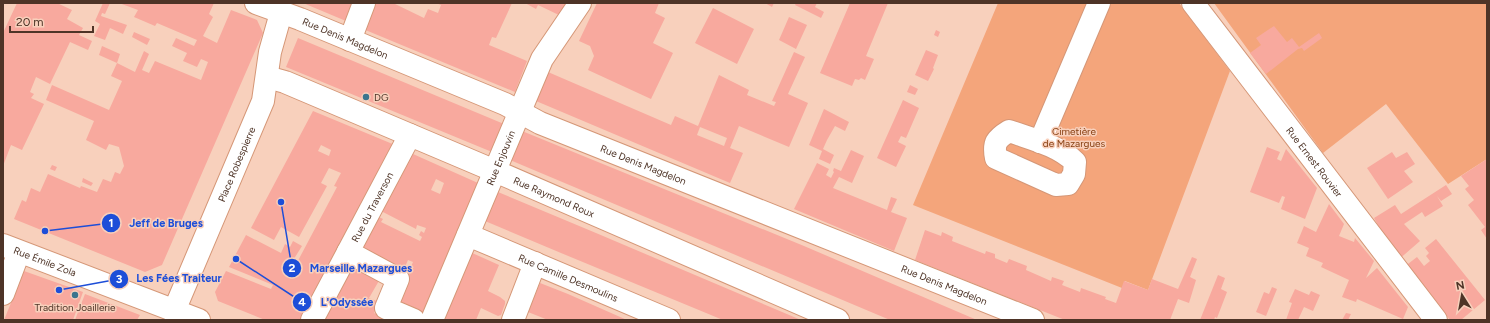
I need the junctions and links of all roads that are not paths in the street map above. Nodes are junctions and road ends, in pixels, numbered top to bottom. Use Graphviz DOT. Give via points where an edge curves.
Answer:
graph roads {
  1 [pos="256,3"];
  2 [pos="364,3"];
  3 [pos="580,3"];
  4 [pos="1099,3"];
  5 [pos="1193,3"];
  6 [pos="281,13"];
  7 [pos="350,40"];
  8 [pos="267,77"];
  9 [pos="519,112"];
  10 [pos="410,135"];
  11 [pos="1040,142"];
  12 [pos="494,170"];
  13 [pos="468,235"];
  14 [pos="11,249"];
  15 [pos="348,252"];
  16 [pos="535,263"];
  17 [pos="3,294"];
  18 [pos="175,315"];
  19 [pos="199,320"];
  20 [pos="312,320"];
  21 [pos="414,320"];
  22 [pos="432,320"];
  23 [pos="513,320"];
  24 [pos="669,320"];
  25 [pos="838,320"];
  26 [pos="1033,320"];
  27 [pos="1436,320"];
  1 -- 6 [label="street, Rue Denis Magdelon"];
  2 -- 7 [label="street"];
  3 -- 9 [label="street, Rue Enjouvin" via="542,60"];
  4 -- 11 [label="street"];
  5 -- 27 [label="street, Rue Ernest Rouvier"];
  6 -- 7 [label="street, Rue Denis Magdelon"];
  6 -- 8 [label="street, Place Robespierre" via="270,52"];
  7 -- 9 [label="street, Rue Denis Magdelon"];
  8 -- 10 [label="street, Rue Raymond Roux" via="285,82"];
  8 -- 18 [label="street, Place Robespierre" via="263,101"];
  9 -- 12 [label="street, Rue Enjouvin"];
  9 -- 26 [label="street, Rue Denis Magdelon" via="540,123"];
  10 -- 12 [label="street, Rue Raymond Roux"];
  10 -- 15 [label="street, Rue du Traverson"];
  12 -- 13 [label="street, Rue Enjouvin"];
  12 -- 25 [label="street, Rue Raymond Roux"];
  13 -- 16 [label="street, Rue Camille Desmoulins"];
  13 -- 22 [label="street, Rue Enjouvin"];
  14 -- 17 [label="street"];
  14 -- 18 [label="street, Rue Émile Zola"];
  15 -- 20 [label="street, Rue du Traverson"];
  15 -- 21 [label="street" via="398,279 386,308"];
  16 -- 23 [label="street"];
  16 -- 24 [label="street, Rue Camille Desmoulins"];
  18 -- 19 [label="street, Rue Émile Zola"];
}
